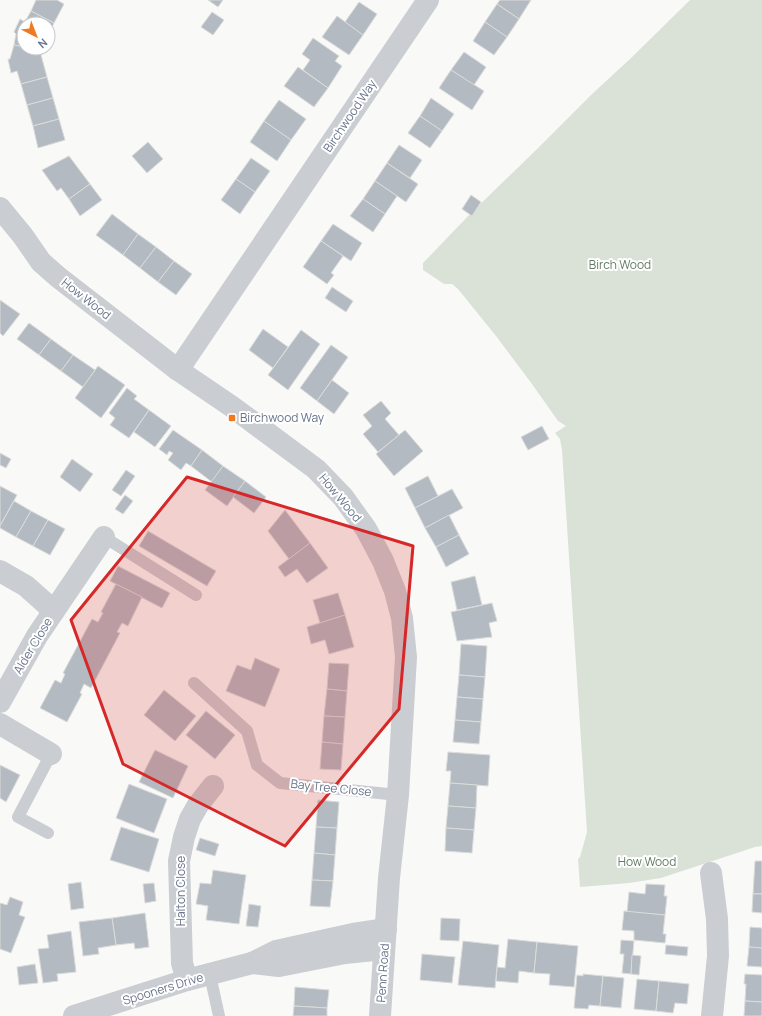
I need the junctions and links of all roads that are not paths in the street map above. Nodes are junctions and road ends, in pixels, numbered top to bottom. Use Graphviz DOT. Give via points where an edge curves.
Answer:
graph roads {
  1 [pos="428,0"];
  2 [pos="0,208"];
  3 [pos="178,370"];
  4 [pos="104,537"];
  5 [pos="0,571"];
  6 [pos="196,595"];
  7 [pos="54,611"];
  8 [pos="194,683"];
  9 [pos="0,702"];
  10 [pos="0,724"];
  11 [pos="51,754"];
  12 [pos="213,786"];
  13 [pos="398,795"];
  14 [pos="48,833"];
  15 [pos="711,873"];
  16 [pos="385,939"];
  17 [pos="210,975"];
  18 [pos="187,980"];
  19 [pos="74,1016"];
  20 [pos="219,1016"];
  21 [pos="380,1016"];
  22 [pos="712,1016"];
  1 -- 3 [label="street, Birchwood Way"];
  2 -- 3 [label="street, How Wood" via="41,262"];
  3 -- 13 [label="street, How Wood" via="316,469 343,497 366,529 383,561 402,618 406,657"];
  4 -- 6 [label="lane"];
  4 -- 7 [label="street, Alder Close"];
  5 -- 7 [label="street, Alder Close" via="26,586"];
  7 -- 9 [label="street, Alder Close"];
  8 -- 13 [label="lane, Bay Tree Close" via="247,731 258,765 280,783"];
  10 -- 11 [label="street"];
  11 -- 14 [label="lane" via="18,817"];
  12 -- 18 [label="street, Halton Close" via="190,819 180,861 182,963"];
  13 -- 16 [label="street, How Wood"];
  15 -- 22 [label="street" via="718,956"];
  16 -- 17 [label="street, Spooners Drive" via="353,934 276,951 252,963"];
  16 -- 21 [label="street, Penn Road"];
  17 -- 18 [label="street, Spooners Drive"];
  17 -- 20 [label="lane"];
  18 -- 19 [label="street, Spooners Drive"];
}
